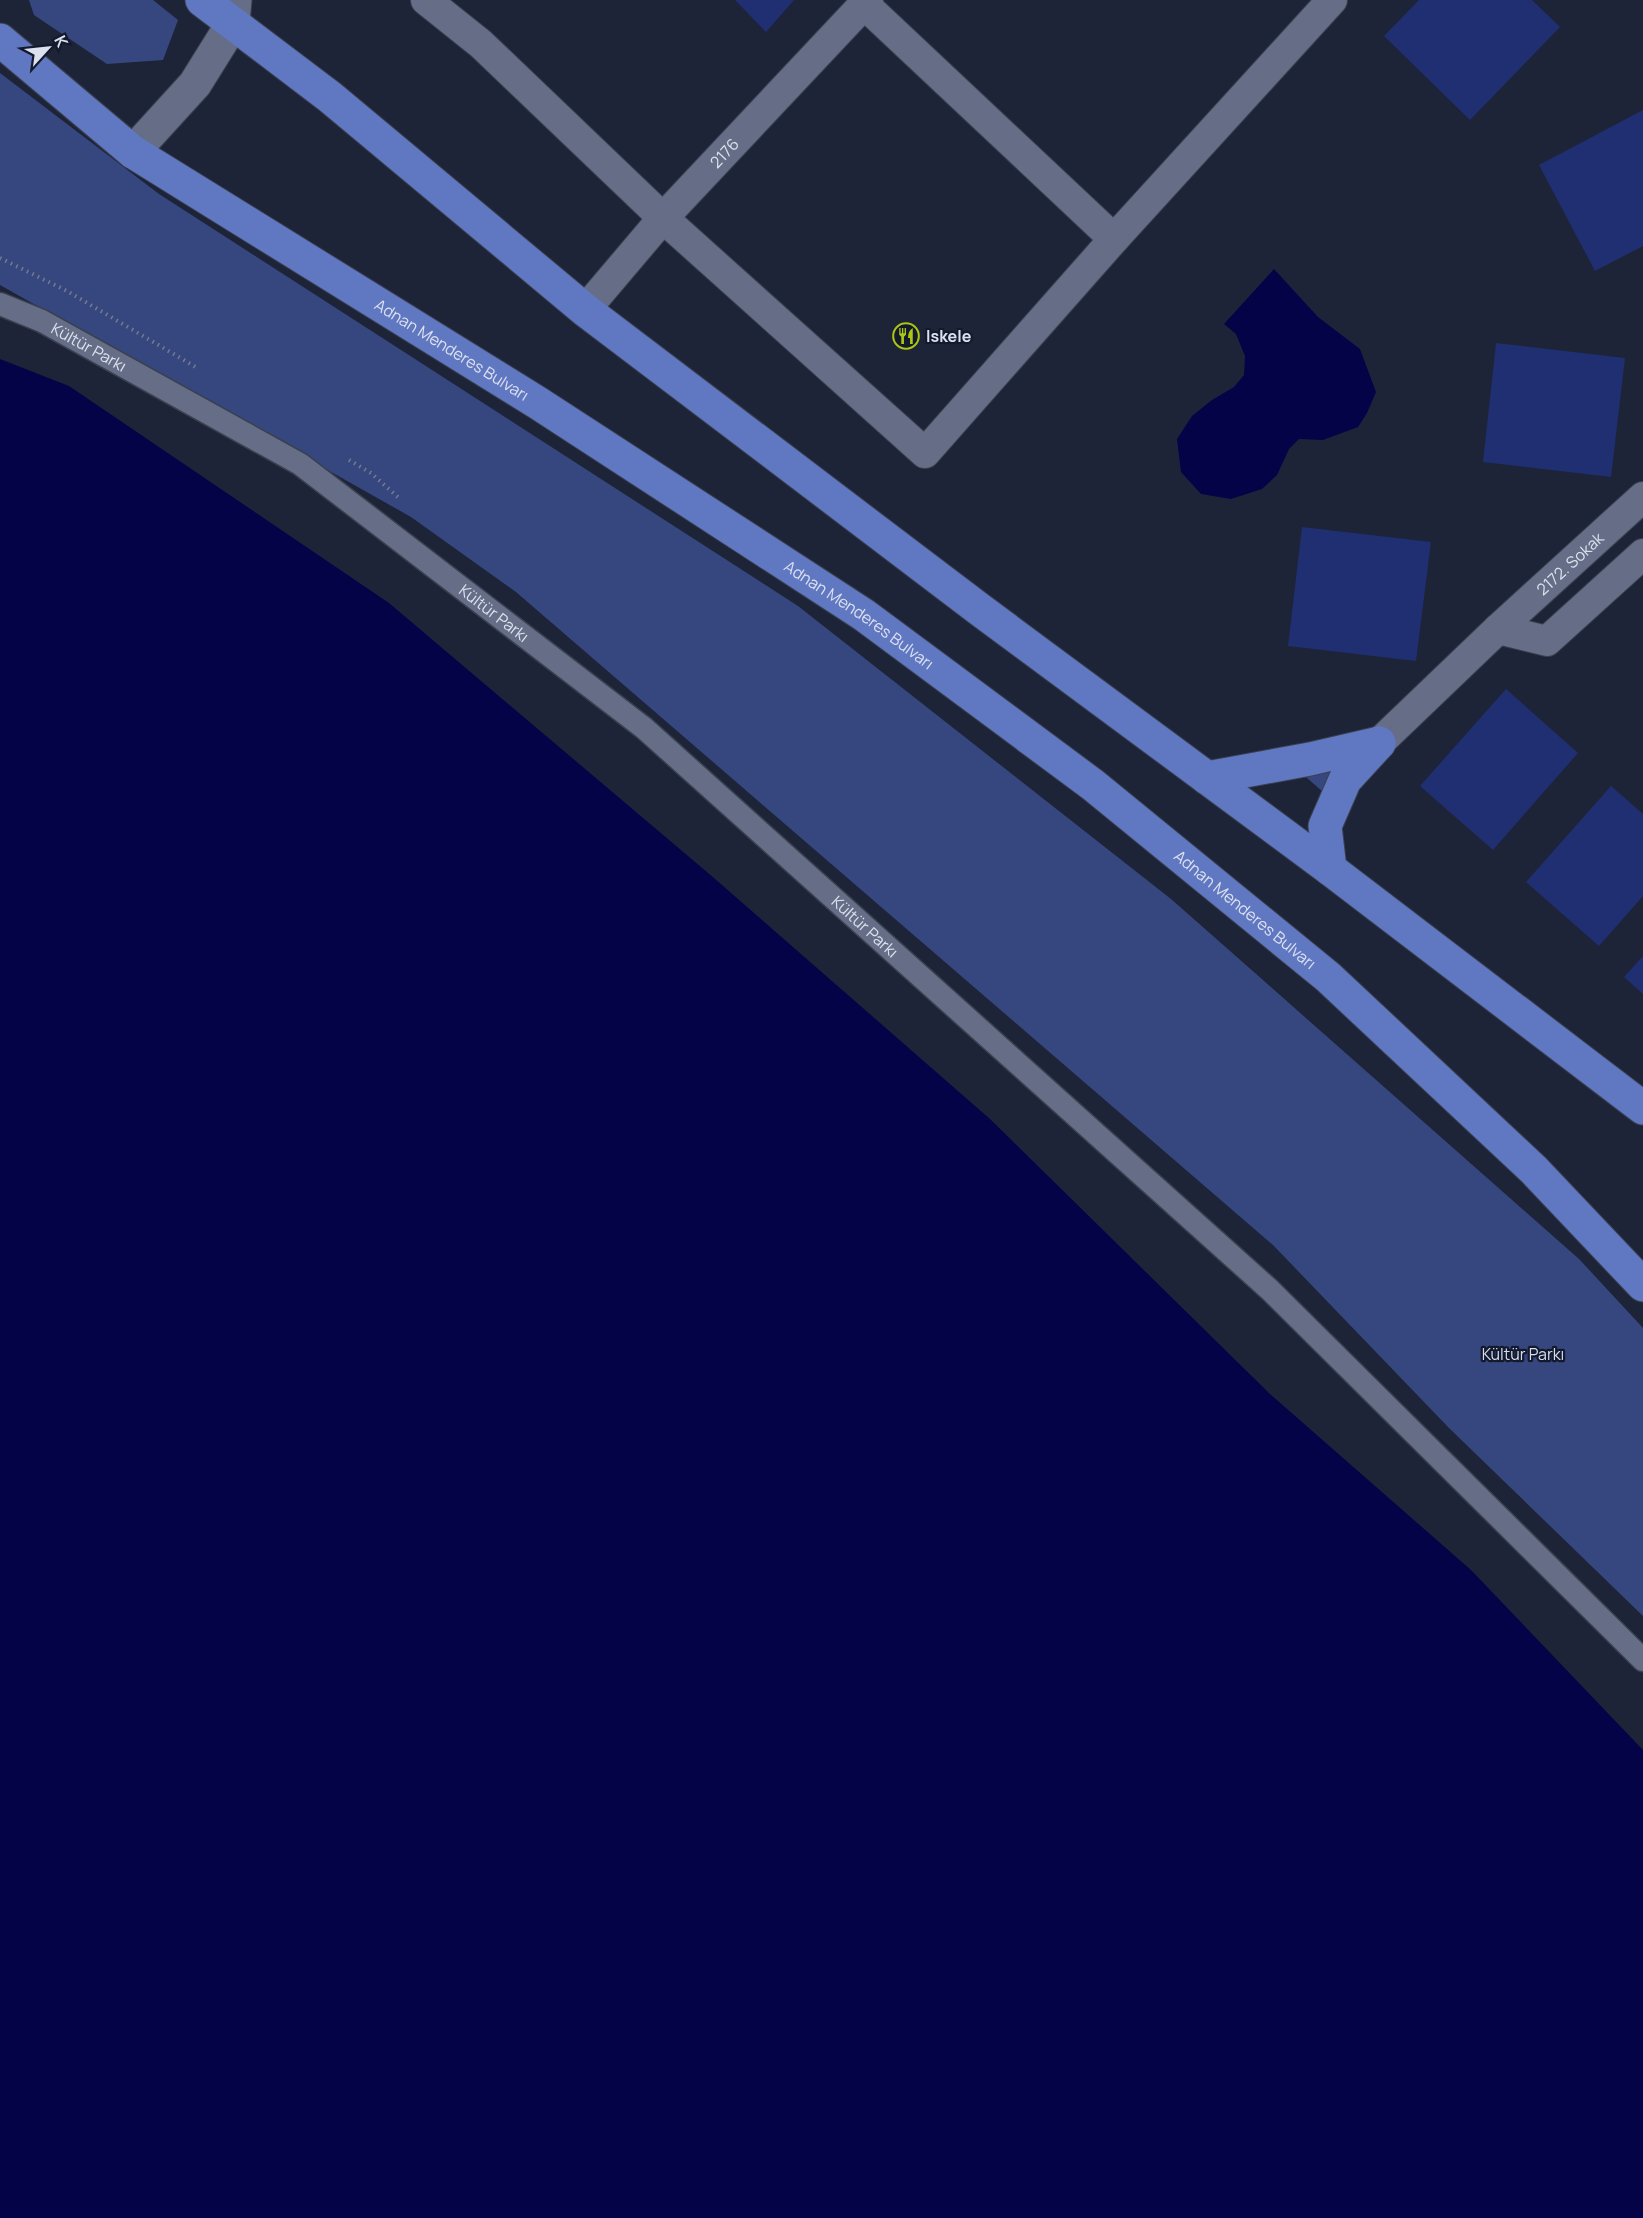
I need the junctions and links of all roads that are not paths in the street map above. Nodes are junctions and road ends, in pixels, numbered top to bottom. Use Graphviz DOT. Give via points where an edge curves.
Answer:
graph roads {
  1 [pos="202,0"];
  2 [pos="426,0"];
  3 [pos="1332,0"];
  4 [pos="866,2"];
  5 [pos="234,11"];
  6 [pos="0,40"];
  7 [pos="133,152"];
  8 [pos="663,218"];
  9 [pos="1114,239"];
  10 [pos="0,304"];
  11 [pos="585,310"];
  12 [pos="1643,497"];
  13 [pos="1643,554"];
  14 [pos="1498,629"];
  15 [pos="1379,742"];
  16 [pos="1207,778"];
  17 [pos="1330,869"];
  18 [pos="1643,1108"];
  19 [pos="1643,1285"];
  20 [pos="1643,1660"];
  1 -- 5 [label="main road"];
  2 -- 8 [label="street" via="481,44"];
  3 -- 9 [label="street"];
  4 -- 8 [label="street, 2176"];
  4 -- 9 [label="street"];
  5 -- 7 [label="main road" via="195,84"];
  5 -- 11 [label="main road" via="330,97"];
  6 -- 7 [label="main road, Adnan Menderes Bulvarı"];
  7 -- 19 [label="main road, Adnan Menderes Bulvarı" via="538,403 854,608 1093,785 1328,977 1534,1170"];
  8 -- 9 [label="street" via="926,453"];
  8 -- 11 [label="street, 2176"];
  10 -- 20 [label="street, Kültür Parkı" via="42,321 300,464 644,728 1270,1290"];
  11 -- 16 [label="main road"];
  12 -- 14 [label="street, 2172. Sokak"];
  13 -- 14 [label="street" via="1547,641"];
  14 -- 15 [label="street, 2172. Sokak"];
  15 -- 16 [label="main road"];
  15 -- 17 [label="main road" via="1345,780 1325,826"];
  16 -- 17 [label="main road"];
  17 -- 18 [label="main road"];
}
